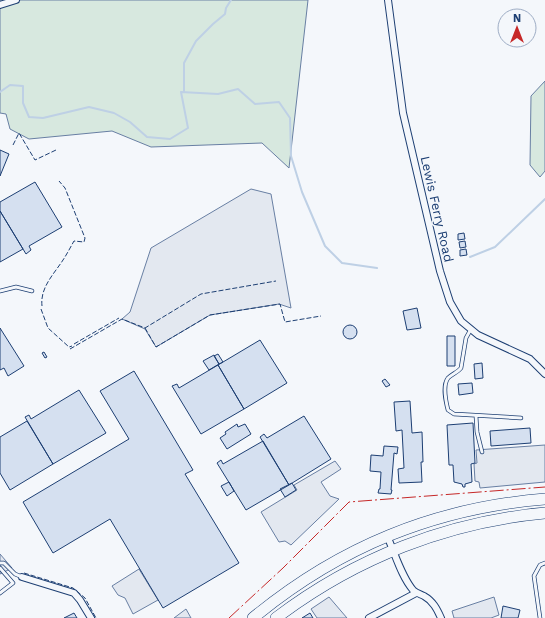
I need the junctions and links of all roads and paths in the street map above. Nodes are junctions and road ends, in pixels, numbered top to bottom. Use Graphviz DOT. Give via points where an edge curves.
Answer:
graph roads {
  1 [pos="16,0"];
  2 [pos="388,0"];
  3 [pos="0,5"];
  4 [pos="0,291"];
  5 [pos="32,291"];
  6 [pos="471,329"];
  7 [pos="545,374"];
  8 [pos="476,416"];
  9 [pos="521,418"];
  10 [pos="482,452"];
  11 [pos="545,498"];
  12 [pos="545,513"];
  13 [pos="387,536"];
  14 [pos="394,550"];
  15 [pos="0,563"];
  16 [pos="545,563"];
  17 [pos="0,568"];
  18 [pos="22,577"];
  19 [pos="0,593"];
  20 [pos="416,593"];
  21 [pos="90,618"];
  22 [pos="253,618"];
  23 [pos="276,618"];
  24 [pos="369,618"];
  25 [pos="441,618"];
  26 [pos="540,618"];
  1 -- 3 [label="street"];
  2 -- 6 [label="street, Lewis Ferry Road" via="404,113 440,271 450,302 461,321"];
  4 -- 5 [label="lane" via="16,287"];
  6 -- 7 [label="street, Lewis Ferry Road" via="478,335 530,359"];
  6 -- 8 [label="lane" via="466,338 461,368 445,383 445,391 447,406 451,413"];
  8 -- 9 [label="lane"];
  8 -- 10 [label="lane"];
  11 -- 13 [label="highway" via="467,510 420,523"];
  12 -- 14 [label="highway" via="462,527"];
  13 -- 14 [label="street"];
  13 -- 22 [label="highway" via="319,570"];
  14 -- 20 [label="street"];
  14 -- 23 [label="highway" via="336,578"];
  15 -- 18 [label="lane" via="4,563"];
  16 -- 26 [label="lane" via="540,565 534,576"];
  17 -- 19 [label="lane" via="13,583"];
  18 -- 21 [label="street" via="74,594"];
  20 -- 24 [label="street"];
  20 -- 25 [label="street" via="429,599"];
}
